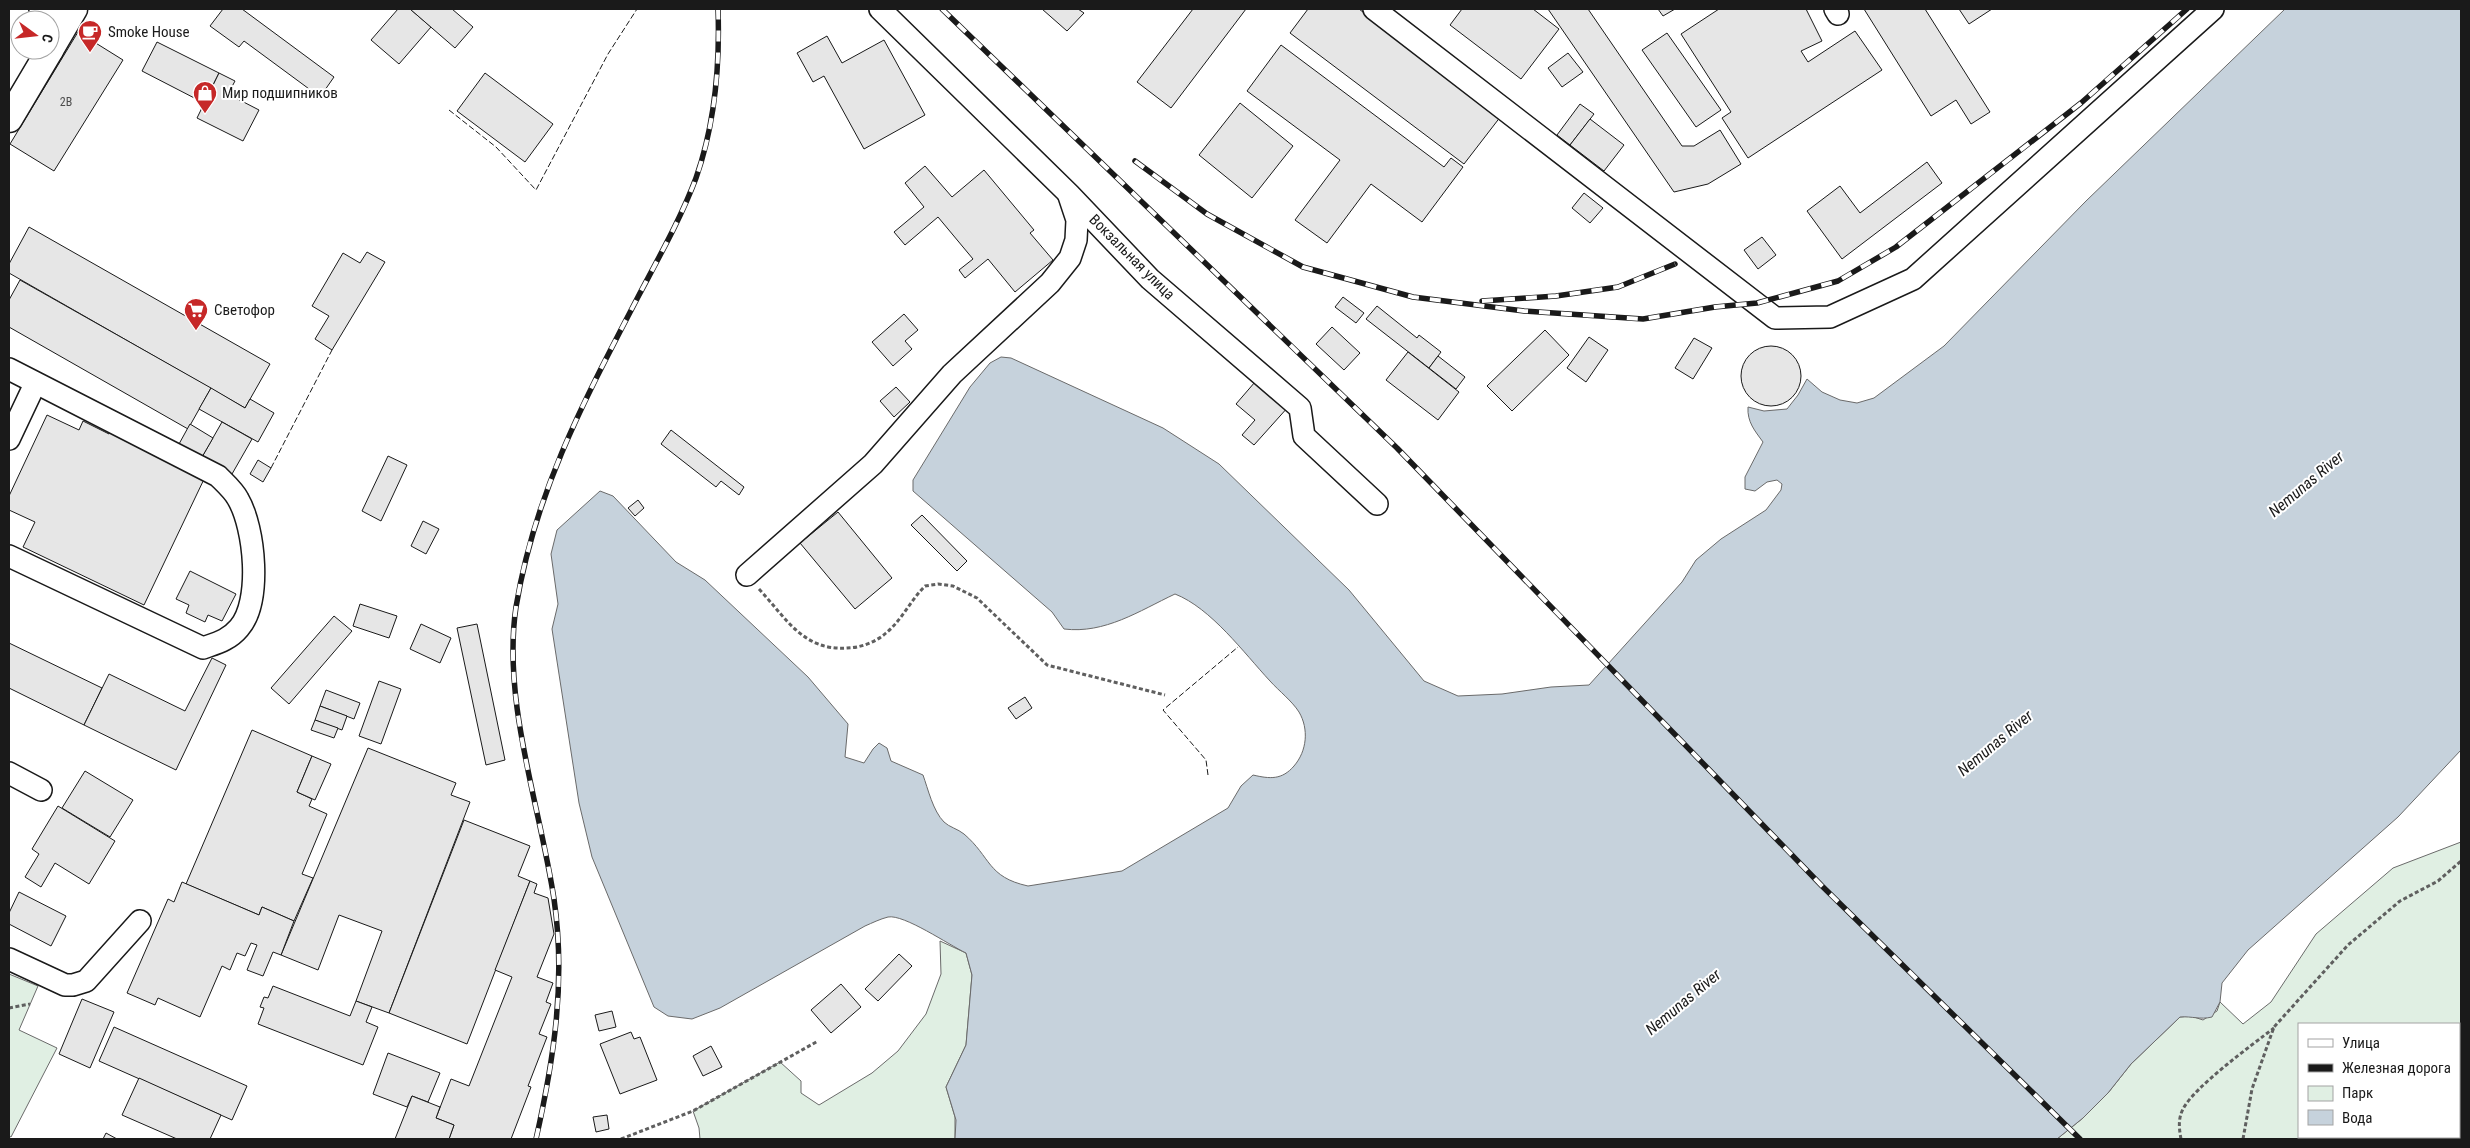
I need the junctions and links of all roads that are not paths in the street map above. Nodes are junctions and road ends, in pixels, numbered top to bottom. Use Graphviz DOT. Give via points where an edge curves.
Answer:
graph roads {
  1 [pos="40,9"];
  2 [pos="880,9"];
  3 [pos="1374,9"];
  4 [pos="2214,9"];
  5 [pos="70,16"];
  6 [pos="60,33"];
  7 [pos="44,60"];
  8 [pos="9,119"];
  9 [pos="1068,194"];
  10 [pos="9,369"];
  11 [pos="35,384"];
  12 [pos="9,439"];
  13 [pos="1377,504"];
  14 [pos="9,556"];
  15 [pos="748,576"];
  16 [pos="9,773"];
  17 [pos="41,790"];
  18 [pos="140,921"];
  19 [pos="9,959"];
  1 -- 5 [label="street"];
  2 -- 9 [label="street, Вокзальная улица"];
  3 -- 4 [label="street" via="1775,318 1830,317 1913,279"];
  5 -- 6 [label="main road"];
  7 -- 8 [label="main road"];
  9 -- 13 [label="street, Вокзальная улица" via="1150,279 1300,408 1304,436"];
  9 -- 15 [label="street" via="1077,220 1076,240 1070,258 1050,283 952,374 873,464"];
  10 -- 11 [label="street"];
  11 -- 12 [label="street"];
  11 -- 14 [label="street" via="218,476 239,499 252,543 254,586 250,610 240,628 224,641 203,648"];
  16 -- 17 [label="street"];
  18 -- 19 [label="street" via="86,981 73,985 65,985"];
}
